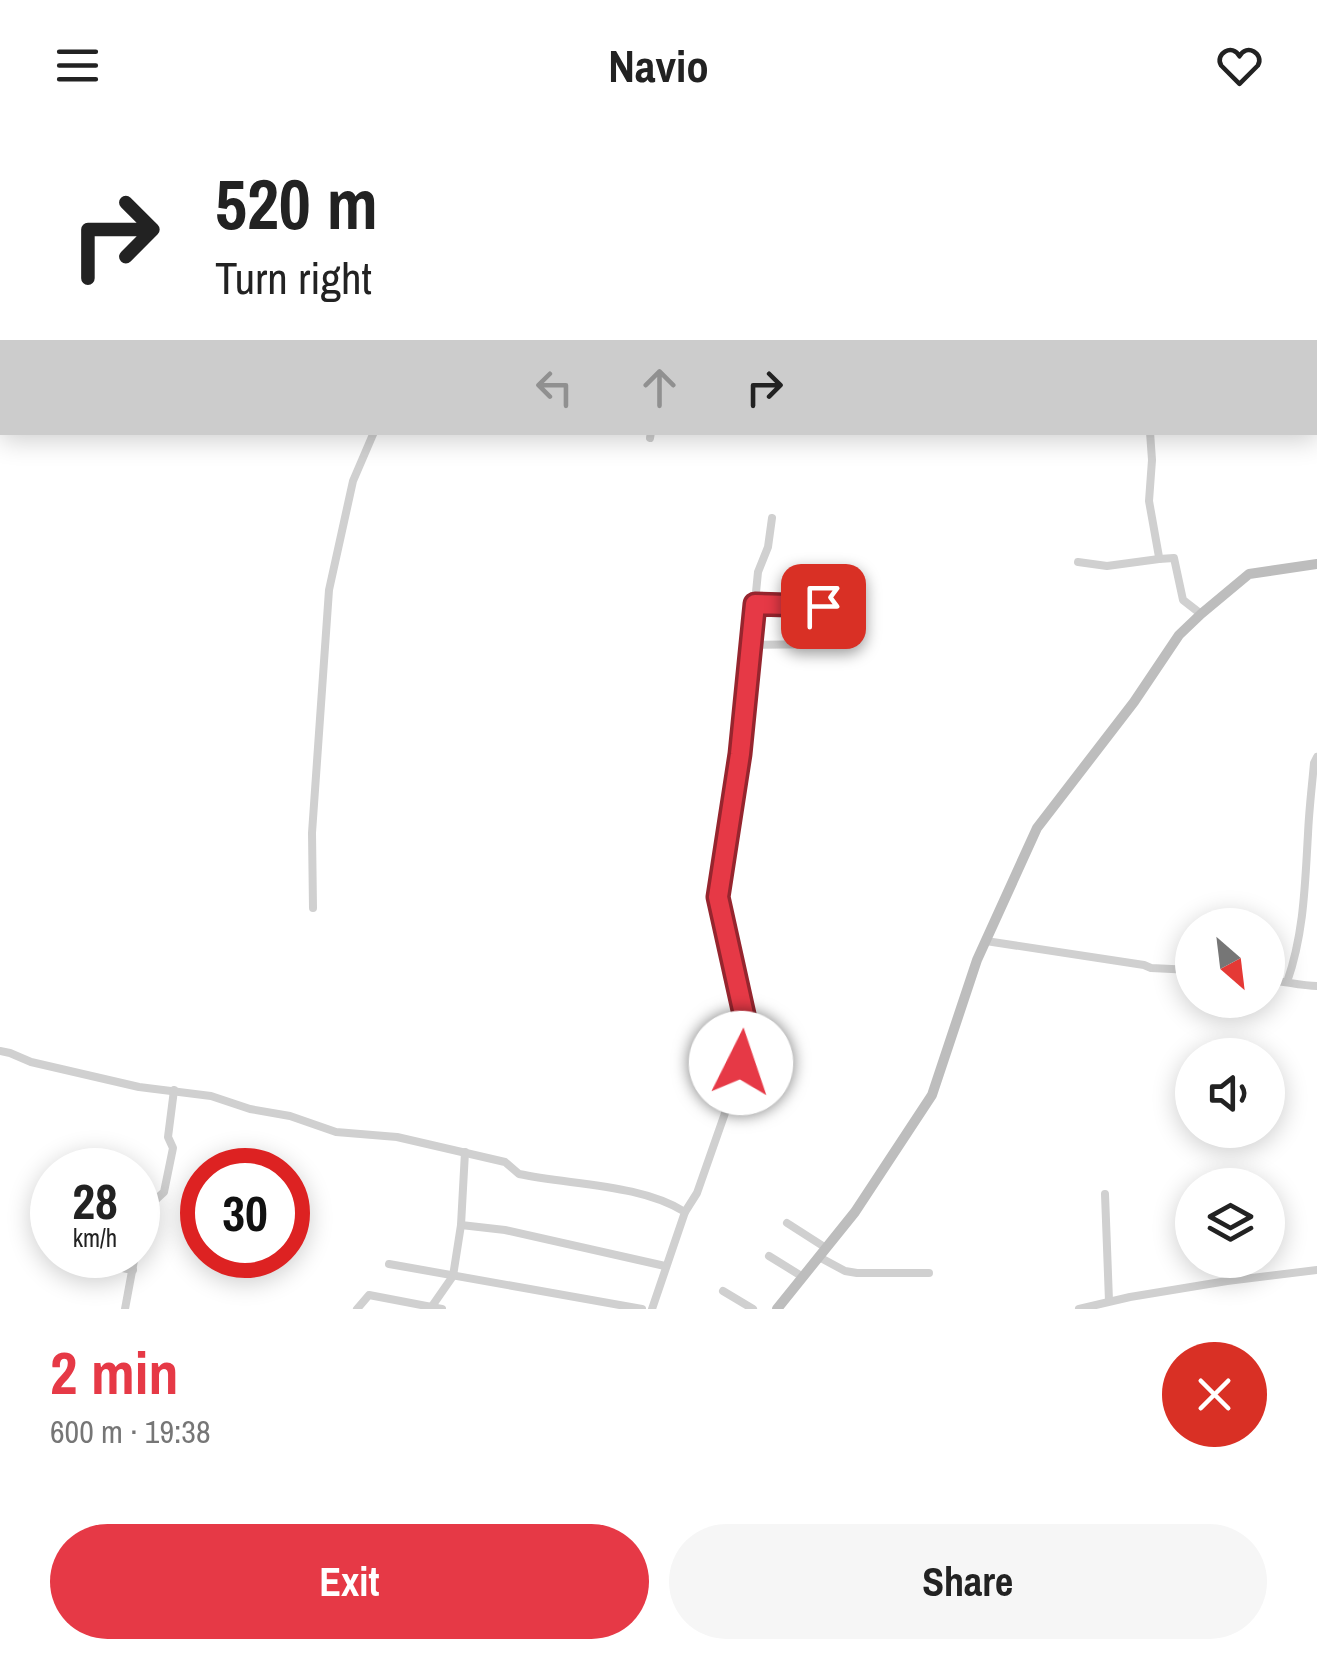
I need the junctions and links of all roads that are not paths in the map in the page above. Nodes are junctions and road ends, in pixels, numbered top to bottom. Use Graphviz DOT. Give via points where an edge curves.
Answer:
graph roads {
  1 [pos="373,435"];
  2 [pos="1150,435"];
  3 [pos="772,518"];
  4 [pos="1160,559"];
  5 [pos="1078,562"];
  6 [pos="1317,564"];
  7 [pos="755,604"];
  8 [pos="823,606"];
  9 [pos="1201,614"];
  10 [pos="832,644"];
  11 [pos="751,645"];
  12 [pos="1317,757"];
  13 [pos="313,908"];
  14 [pos="986,941"];
  15 [pos="1175,969"];
  16 [pos="1285,982"];
  17 [pos="1288,982"];
  18 [pos="1317,986"];
  19 [pos="0,1052"];
  20 [pos="174,1090"];
  21 [pos="465,1152"];
  22 [pos="1105,1194"];
  23 [pos="160,1195"];
  24 [pos="685,1212"];
  25 [pos="786,1223"];
  26 [pos="461,1224"];
  27 [pos="822,1252"];
  28 [pos="769,1256"];
  29 [pos="389,1264"];
  30 [pos="665,1266"];
  31 [pos="1317,1270"];
  32 [pos="930,1272"];
  33 [pos="453,1276"];
  34 [pos="802,1277"];
  35 [pos="131,1278"];
  36 [pos="723,1291"];
  37 [pos="1130,1297"];
  38 [pos="1109,1301"];
  39 [pos="431,1308"];
  40 [pos="125,1309"];
  41 [pos="357,1309"];
  42 [pos="442,1309"];
  43 [pos="642,1309"];
  44 [pos="652,1309"];
  45 [pos="752,1309"];
  46 [pos="777,1309"];
  47 [pos="1079,1309"];
  48 [pos="1130,1309"];
  1 -- 13 [label="street" via="353,480 329,590"];
  2 -- 4 [label="street" via="1149,501"];
  3 -- 7 [label="street"];
  4 -- 5 [label="street" via="1106,566"];
  4 -- 9 [label="street" via="1174,558 1184,600"];
  6 -- 9 [label="street" via="1249,574"];
  7 -- 8 [label="street"];
  7 -- 11 [label="street"];
  9 -- 14 [label="street" via="1037,828"];
  10 -- 11 [label="street"];
  11 -- 24 [label="street" via="718,897 749,1037"];
  12 -- 17 [label="street" via="1308,870"];
  14 -- 15 [label="street"];
  14 -- 27 [label="street" via="932,1095"];
  16 -- 17 [label="street"];
  17 -- 18 [label="street"];
  19 -- 20 [label="street" via="139,1088"];
  20 -- 21 [label="street" via="336,1132"];
  20 -- 23 [label="street" via="168,1137 173,1148"];
  21 -- 24 [label="street" via="505,1162 520,1174 641,1193"];
  21 -- 26 [label="street"];
  22 -- 38 [label="street"];
  24 -- 30 [label="street"];
  25 -- 27 [label="street"];
  26 -- 30 [label="street"];
  26 -- 33 [label="street"];
  27 -- 32 [label="street" via="845,1271"];
  27 -- 34 [label="street"];
  28 -- 34 [label="street"];
  29 -- 33 [label="street"];
  30 -- 44 [label="street"];
  31 -- 37 [label="street"];
  33 -- 39 [label="street"];
  33 -- 43 [label="street"];
  34 -- 46 [label="street"];
  35 -- 40 [label="street"];
  36 -- 45 [label="street"];
  37 -- 38 [label="street"];
  37 -- 48 [label="street"];
  38 -- 47 [label="street"];
  39 -- 41 [label="street" via="369,1295"];
  39 -- 42 [label="street"];
}
